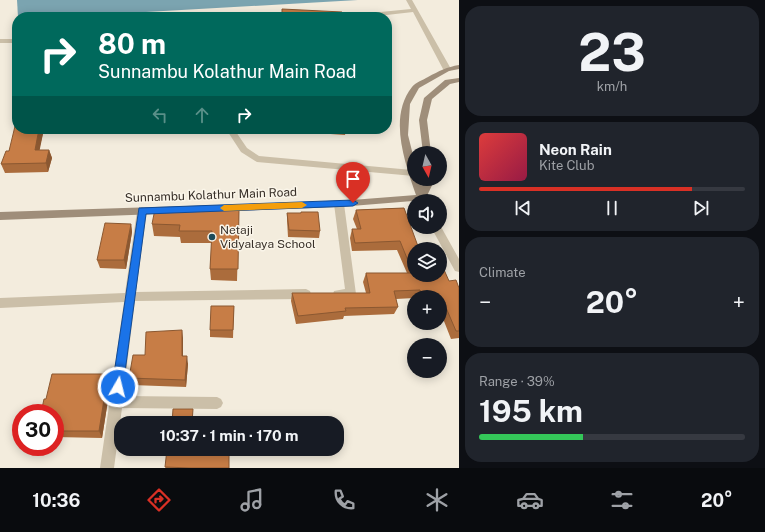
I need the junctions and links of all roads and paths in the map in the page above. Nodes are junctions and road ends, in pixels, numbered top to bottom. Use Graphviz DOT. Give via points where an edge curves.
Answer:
graph roads {
  1 [pos="409,0"];
  2 [pos="415,10"];
  3 [pos="392,13"];
  4 [pos="0,41"];
  5 [pos="12,41"];
  6 [pos="459,67"];
  7 [pos="447,69"];
  8 [pos="459,80"];
  9 [pos="233,134"];
  10 [pos="426,146"];
  11 [pos="407,148"];
  12 [pos="407,176"];
  13 [pos="407,200"];
  14 [pos="339,204"];
  15 [pos="142,211"];
  16 [pos="0,216"];
  17 [pos="440,234"];
  18 [pos="459,268"];
  19 [pos="130,297"];
  20 [pos="0,303"];
  21 [pos="116,402"];
  22 [pos="217,403"];
  23 [pos="107,468"];
  1 -- 2 [label="street"];
  2 -- 3 [label="street"];
  2 -- 7 [label="street"];
  4 -- 5 [label="street"];
  6 -- 7 [label="street"];
  7 -- 11 [label="street" via="416,87 406,104 404,135"];
  8 -- 10 [label="street" via="448,82 428,98 423,120"];
  9 -- 12 [label="street" via="244,150 257,158"];
  13 -- 14 [label="street, Sunnambu Kolathur Main Road"];
  14 -- 15 [label="street, Sunnambu Kolathur Main Road"];
  14 -- 19 [label="street" via="351,294"];
  15 -- 16 [label="street, Sunnambu Kolathur Main Road"];
  15 -- 19 [label="street"];
  17 -- 18 [label="street"];
  19 -- 20 [label="street"];
  19 -- 21 [label="street"];
  21 -- 22 [label="street"];
  21 -- 23 [label="street"];
}
